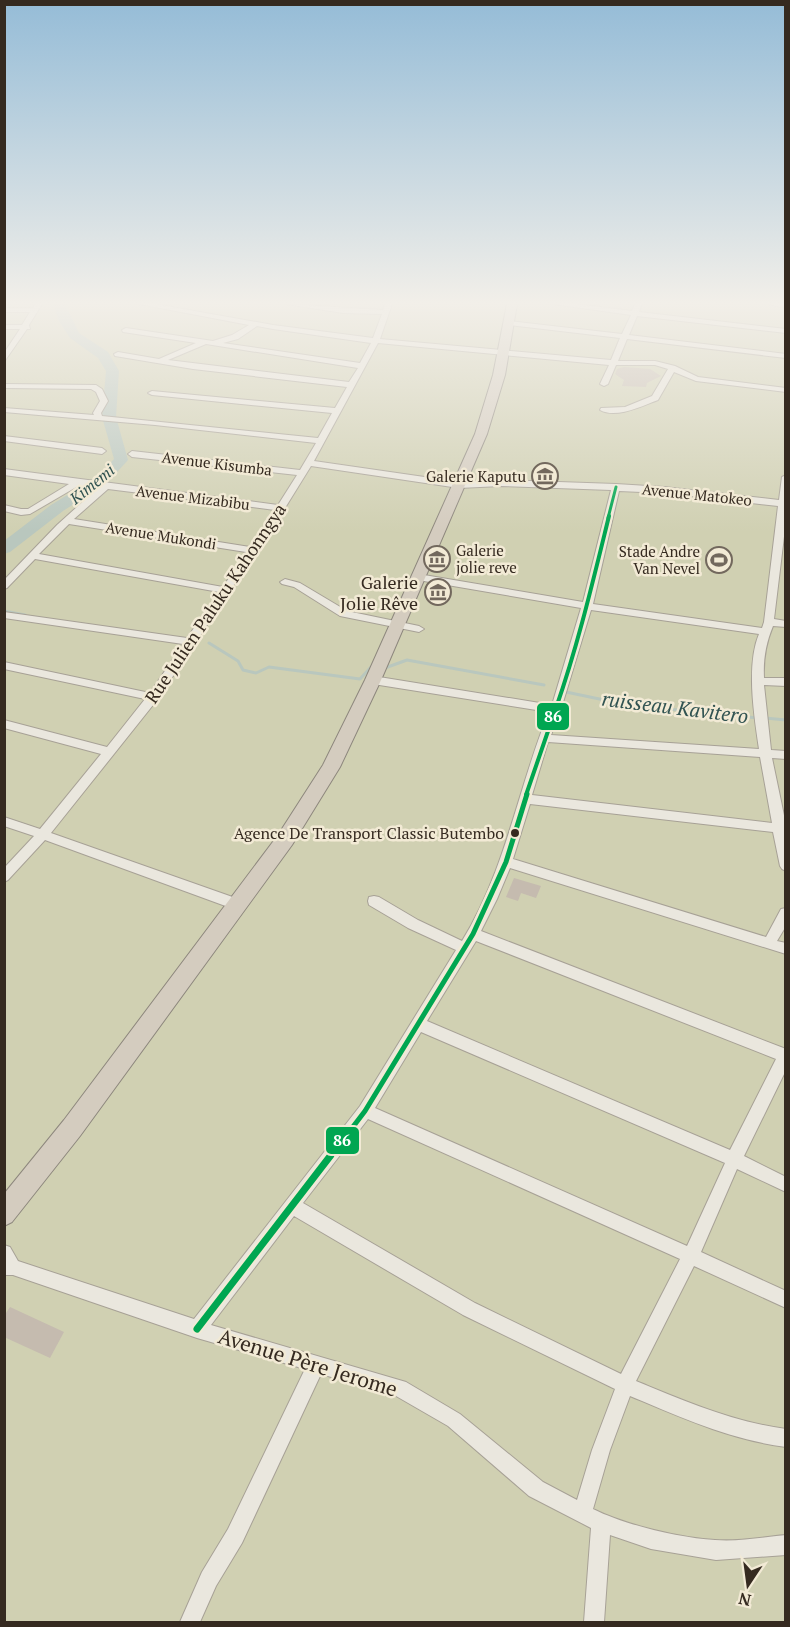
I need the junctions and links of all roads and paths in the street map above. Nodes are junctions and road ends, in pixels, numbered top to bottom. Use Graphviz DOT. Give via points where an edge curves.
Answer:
graph roads {
  1 [pos="330,380"];
  2 [pos="355,380"];
  3 [pos="497,380"];
  4 [pos="606,380"];
  5 [pos="665,380"];
  6 [pos="704,380"];
  7 [pos="604,384"];
  8 [pos="352,385"];
  9 [pos="4,386"];
  10 [pos="786,390"];
  11 [pos="152,393"];
  12 [pos="4,410"];
  13 [pos="604,410"];
  14 [pos="337,411"];
  15 [pos="99,418"];
  16 [pos="4,438"];
  17 [pos="320,441"];
  18 [pos="102,451"];
  19 [pos="132,454"];
  20 [pos="309,463"];
  21 [pos="4,472"];
  22 [pos="303,473"];
  23 [pos="786,477"];
  24 [pos="462,478"];
  25 [pos="80,483"];
  26 [pos="501,483"];
  27 [pos="106,486"];
  28 [pos="616,487"];
  29 [pos="784,504"];
  30 [pos="4,508"];
  31 [pos="280,508"];
  32 [pos="70,521"];
  33 [pos="782,538"];
  34 [pos="252,550"];
  35 [pos="32,556"];
  36 [pos="773,576"];
  37 [pos="418,577"];
  38 [pos="786,578"];
  39 [pos="285,582"];
  40 [pos="4,585"];
  41 [pos="224,591"];
  42 [pos="587,606"];
  43 [pos="4,615"];
  44 [pos="769,622"];
  45 [pos="397,624"];
  46 [pos="786,624"];
  47 [pos="419,628"];
  48 [pos="762,631"];
  49 [pos="189,642"];
  50 [pos="4,665"];
  51 [pos="373,680"];
  52 [pos="758,681"];
  53 [pos="786,682"];
  54 [pos="153,697"];
  55 [pos="556,709"];
  56 [pos="4,724"];
  57 [pos="544,738"];
  58 [pos="110,752"];
  59 [pos="765,753"];
  60 [pos="786,755"];
  61 [pos="526,799"];
  62 [pos="4,821"];
  63 [pos="782,829"];
  64 [pos="43,834"];
  65 [pos="506,862"];
  66 [pos="786,866"];
  67 [pos="4,878"];
  68 [pos="374,901"];
  69 [pos="236,904"];
  70 [pos="786,913"];
  71 [pos="473,933"];
  72 [pos="769,944"];
  73 [pos="465,948"];
  74 [pos="786,949"];
  75 [pos="418,1024"];
  76 [pos="785,1056"];
  77 [pos="365,1111"];
  78 [pos="734,1159"];
  79 [pos="786,1185"];
  80 [pos="291,1205"];
  81 [pos="4,1214"];
  82 [pos="691,1255"];
  83 [pos="7,1262"];
  84 [pos="786,1300"];
  85 [pos="197,1329"];
  86 [pos="317,1363"];
  87 [pos="626,1385"];
  88 [pos="786,1438"];
  89 [pos="583,1512"];
  90 [pos="601,1522"];
  91 [pos="786,1545"];
  92 [pos="190,1623"];
  93 [pos="594,1623"];
  1 -- 8 [label="street"];
  2 -- 8 [label="street, Rue Julien Paluku Kahonngya"];
  3 -- 24 [label="highway" via="489,413"];
  4 -- 7 [label="street"];
  5 -- 13 [label="street" via="655,398 626,409"];
  6 -- 10 [label="street"];
  8 -- 14 [label="street, Rue Julien Paluku Kahonngya"];
  9 -- 15 [label="street" via="93,387 104,401"];
  11 -- 14 [label="street"];
  12 -- 15 [label="street"];
  14 -- 17 [label="street, Rue Julien Paluku Kahonngya"];
  15 -- 17 [label="street"];
  16 -- 18 [label="street"];
  17 -- 20 [label="street, Rue Julien Paluku Kahonngya"];
  19 -- 22 [label="street, Avenue Kisumba"];
  20 -- 22 [label="street, Rue Julien Paluku Kahonngya"];
  20 -- 24 [label="street"];
  21 -- 25 [label="street, Avenue Mizabibu"];
  22 -- 31 [label="street, Rue Julien Paluku Kahonngya"];
  23 -- 29 [label="street"];
  24 -- 26 [label="street"];
  24 -- 26 [label="street"];
  24 -- 37 [label="highway"];
  25 -- 27 [label="street, Avenue Mizabibu"];
  25 -- 30 [label="street" via="30,511"];
  26 -- 28 [label="street, Avenue Matokeo"];
  27 -- 31 [label="street, Avenue Mizabibu"];
  27 -- 32 [label="street" via="84,503"];
  28 -- 29 [label="street, Avenue Matokeo"];
  28 -- 42 [label="street"];
  29 -- 33 [label="street"];
  31 -- 34 [label="street, Rue Julien Paluku Kahonngya"];
  32 -- 34 [label="street, Avenue Mukondi"];
  32 -- 35 [label="street"];
  33 -- 36 [label="street"];
  34 -- 41 [label="street, Rue Julien Paluku Kahonngya"];
  35 -- 40 [label="street"];
  35 -- 41 [label="street"];
  36 -- 38 [label="street"];
  36 -- 44 [label="street"];
  37 -- 42 [label="street"];
  37 -- 45 [label="highway"];
  39 -- 45 [label="street" via="297,585 344,614"];
  41 -- 49 [label="street, Rue Julien Paluku Kahonngya"];
  42 -- 48 [label="street"];
  42 -- 55 [label="street"];
  43 -- 49 [label="street"];
  44 -- 46 [label="street"];
  44 -- 48 [label="street"];
  45 -- 47 [label="street"];
  45 -- 51 [label="highway"];
  48 -- 52 [label="street"];
  49 -- 54 [label="street, Rue Julien Paluku Kahonngya"];
  50 -- 54 [label="street"];
  51 -- 55 [label="street"];
  51 -- 69 [label="highway" via="316,792"];
  52 -- 53 [label="street"];
  52 -- 59 [label="street"];
  54 -- 58 [label="street, Rue Julien Paluku Kahonngya"];
  55 -- 57 [label="street"];
  56 -- 58 [label="street"];
  57 -- 59 [label="street"];
  57 -- 61 [label="street"];
  58 -- 64 [label="street, Rue Julien Paluku Kahonngya"];
  59 -- 60 [label="street"];
  59 -- 63 [label="street"];
  61 -- 63 [label="street"];
  61 -- 65 [label="street"];
  62 -- 64 [label="street"];
  63 -- 66 [label="street"];
  64 -- 67 [label="street, Rue Julien Paluku Kahonngya"];
  64 -- 69 [label="street"];
  65 -- 71 [label="street"];
  65 -- 72 [label="street"];
  68 -- 73 [label="street"];
  69 -- 81 [label="highway"];
  70 -- 72 [label="street"];
  71 -- 73 [label="street"];
  71 -- 76 [label="street"];
  72 -- 74 [label="street"];
  73 -- 75 [label="street"];
  75 -- 77 [label="street"];
  75 -- 78 [label="street"];
  76 -- 78 [label="street"];
  77 -- 80 [label="street"];
  77 -- 82 [label="street"];
  78 -- 79 [label="street"];
  78 -- 82 [label="street"];
  80 -- 85 [label="street"];
  80 -- 87 [label="street" via="469,1309"];
  82 -- 84 [label="street"];
  82 -- 87 [label="street"];
  83 -- 85 [label="street, Avenue Père Jerome"];
  85 -- 86 [label="street, Avenue Père Jerome"];
  86 -- 89 [label="street, Avenue Père Jerome" via="400,1388 454,1420 536,1489"];
  86 -- 92 [label="street"];
  87 -- 88 [label="street" via="702,1417"];
  87 -- 89 [label="street"];
  89 -- 90 [label="street, Avenue Père Jerome"];
  90 -- 91 [label="street, Avenue Père Jerome" via="651,1539 716,1550"];
  90 -- 93 [label="street"];
}
